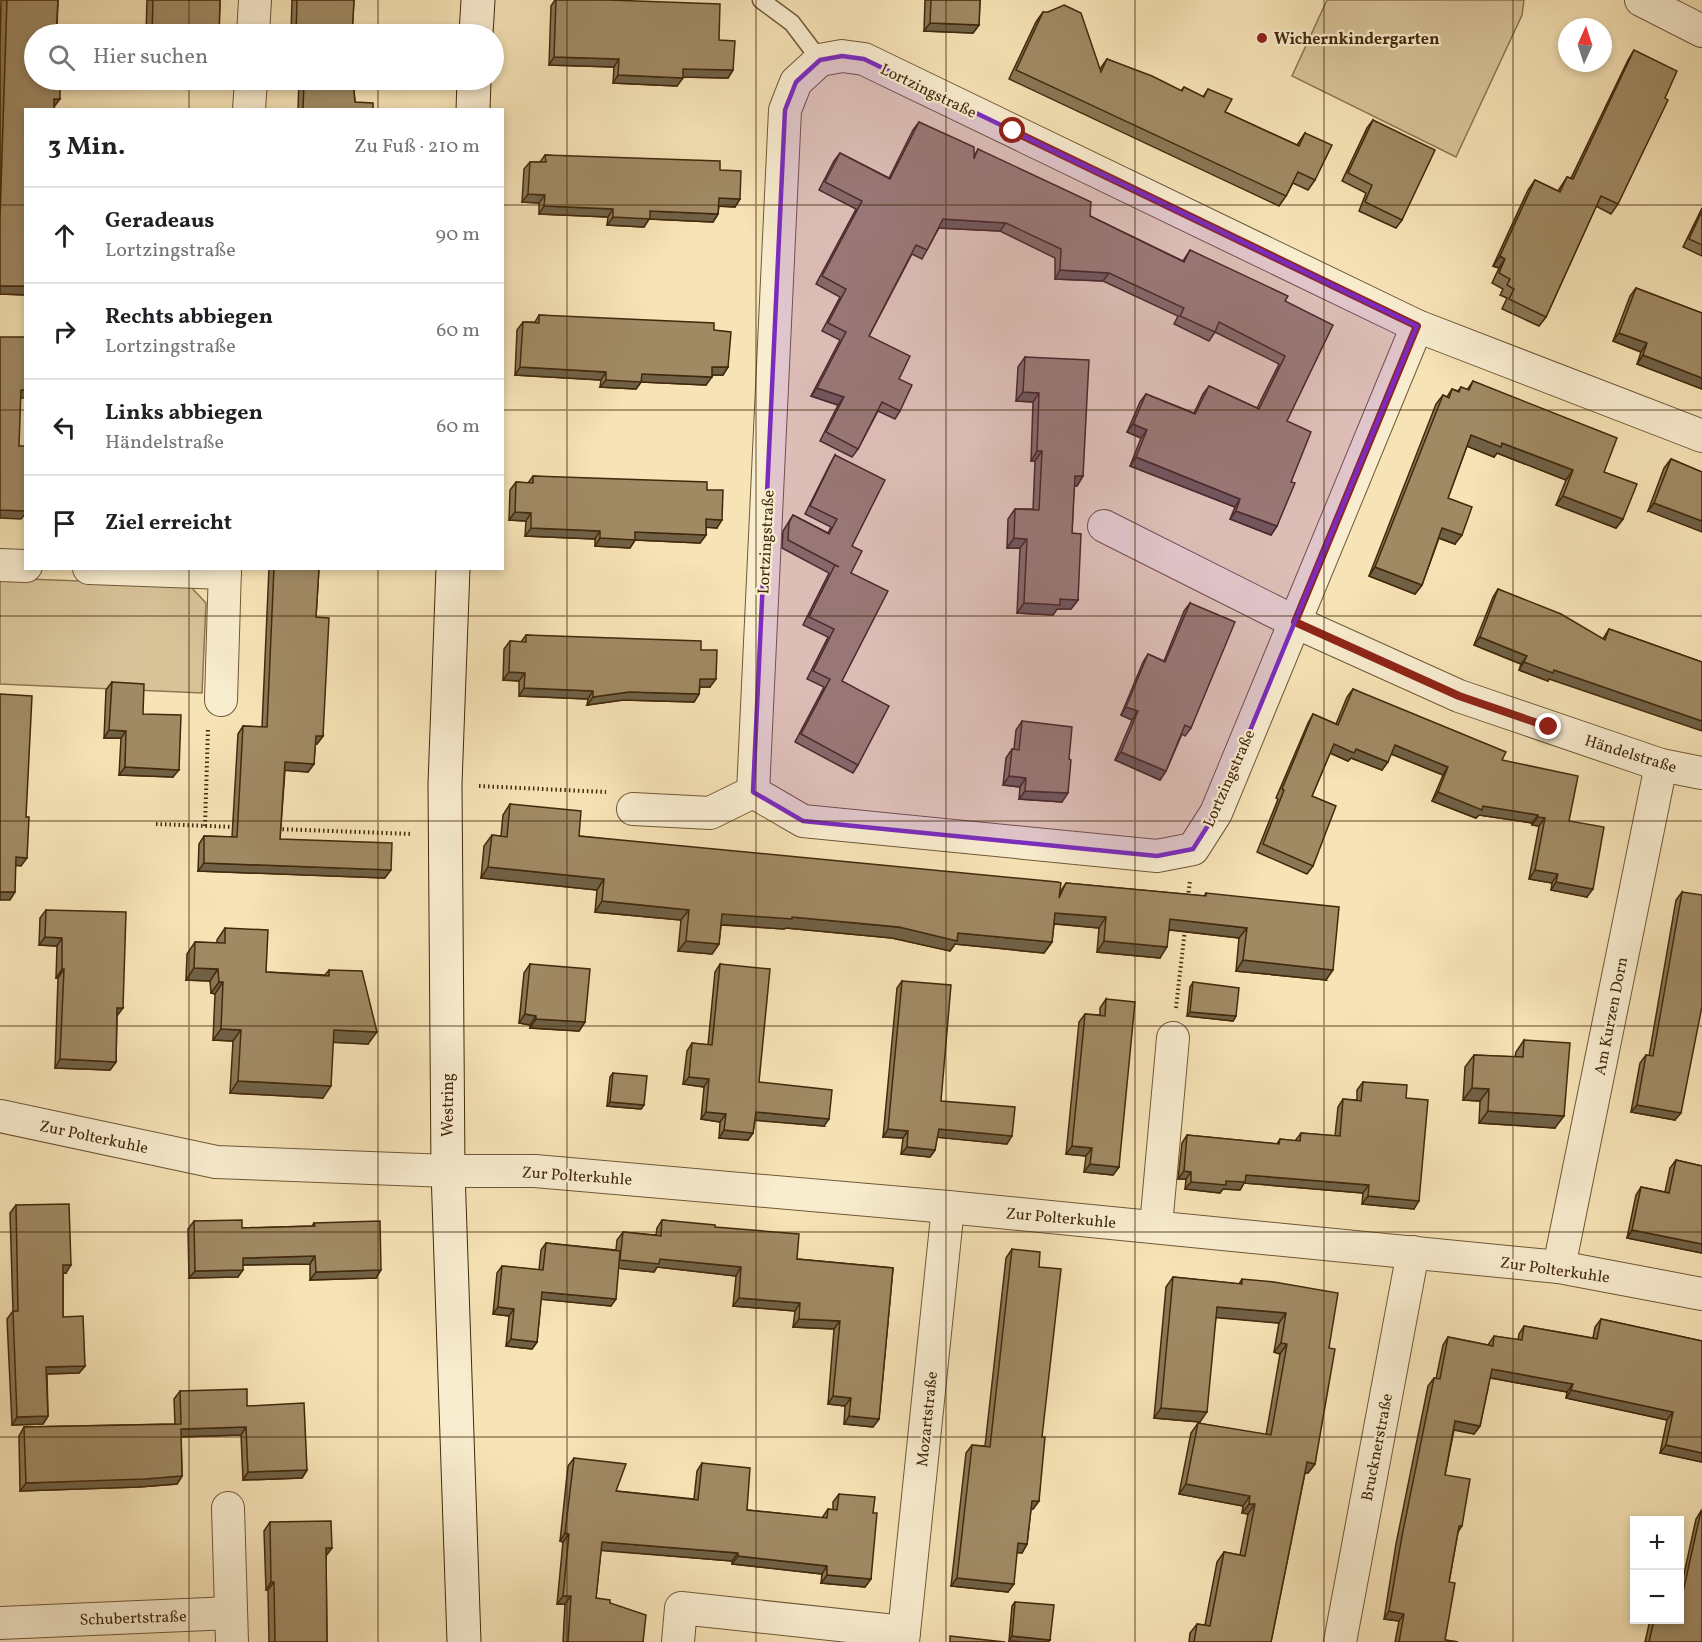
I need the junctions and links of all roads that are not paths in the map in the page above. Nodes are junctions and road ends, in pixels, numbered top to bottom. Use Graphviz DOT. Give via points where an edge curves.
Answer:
graph roads {
  1 [pos="255,0"];
  2 [pos="478,0"];
  3 [pos="760,0"];
  4 [pos="1641,0"];
  5 [pos="254,24"];
  6 [pos="477,24"];
  7 [pos="1702,31"];
  8 [pos="820,60"];
  9 [pos="250,90"];
  10 [pos="473,90"];
  11 [pos="249,108"];
  12 [pos="472,108"];
  13 [pos="1417,326"];
  14 [pos="1702,436"];
  15 [pos="1104,526"];
  16 [pos="0,565"];
  17 [pos="24,566"];
  18 [pos="180,570"];
  19 [pos="453,570"];
  20 [pos="225,571"];
  21 [pos="1295,622"];
  22 [pos="221,700"];
  23 [pos="1661,765"];
  24 [pos="1702,773"];
  25 [pos="753,792"];
  26 [pos="633,809"];
  27 [pos="1173,1038"];
  28 [pos="0,1116"];
  29 [pos="448,1171"];
  30 [pos="948,1207"];
  31 [pos="1156,1226"];
  32 [pos="1413,1252"];
  33 [pos="1559,1267"];
  34 [pos="1702,1294"];
  35 [pos="228,1508"];
  36 [pos="0,1623"];
  37 [pos="231,1628"];
  38 [pos="903,1637"];
  39 [pos="464,1642"];
  40 [pos="678,1642"];
  41 [pos="1340,1642"];
  1 -- 5 [label="street"];
  2 -- 6 [label="street"];
  3 -- 8 [label="lane" via="792,23"];
  4 -- 7 [label="street"];
  8 -- 13 [label="street, Lortzingstraße" via="842,56 864,59"];
  8 -- 25 [label="street, Lortzingstraße" via="796,82 785,110"];
  9 -- 11 [label="street"];
  10 -- 12 [label="street"];
  13 -- 14 [label="street"];
  13 -- 21 [label="street, Lortzingstraße"];
  15 -- 21 [label="street"];
  16 -- 17 [label="street"];
  18 -- 20 [label="street"];
  19 -- 29 [label="street, Westring" via="445,784"];
  20 -- 22 [label="street"];
  21 -- 23 [label="street, Händelstraße" via="1459,696"];
  21 -- 25 [label="street, Lortzingstraße" via="1216,813 1193,849 1157,856 803,821"];
  23 -- 24 [label="street, Händelstraße"];
  23 -- 33 [label="street, Am Kurzen Dorn"];
  25 -- 26 [label="street" via="710,813"];
  27 -- 31 [label="street"];
  28 -- 29 [label="street, Zur Polterkuhle" via="216,1162"];
  29 -- 30 [label="street, Zur Polterkuhle" via="535,1171"];
  29 -- 39 [label="street, Westring"];
  30 -- 31 [label="street, Zur Polterkuhle"];
  30 -- 38 [label="street, Mozartstraße"];
  31 -- 32 [label="street, Zur Polterkuhle"];
  32 -- 33 [label="street, Zur Polterkuhle"];
  32 -- 41 [label="street, Brucknerstraße"];
  33 -- 34 [label="street, Zur Polterkuhle"];
  35 -- 37 [label="street, Schubertstraße"];
  36 -- 37 [label="street, Schubertstraße"];
  38 -- 40 [label="street, Mozartstraße" via="681,1608"];
}
